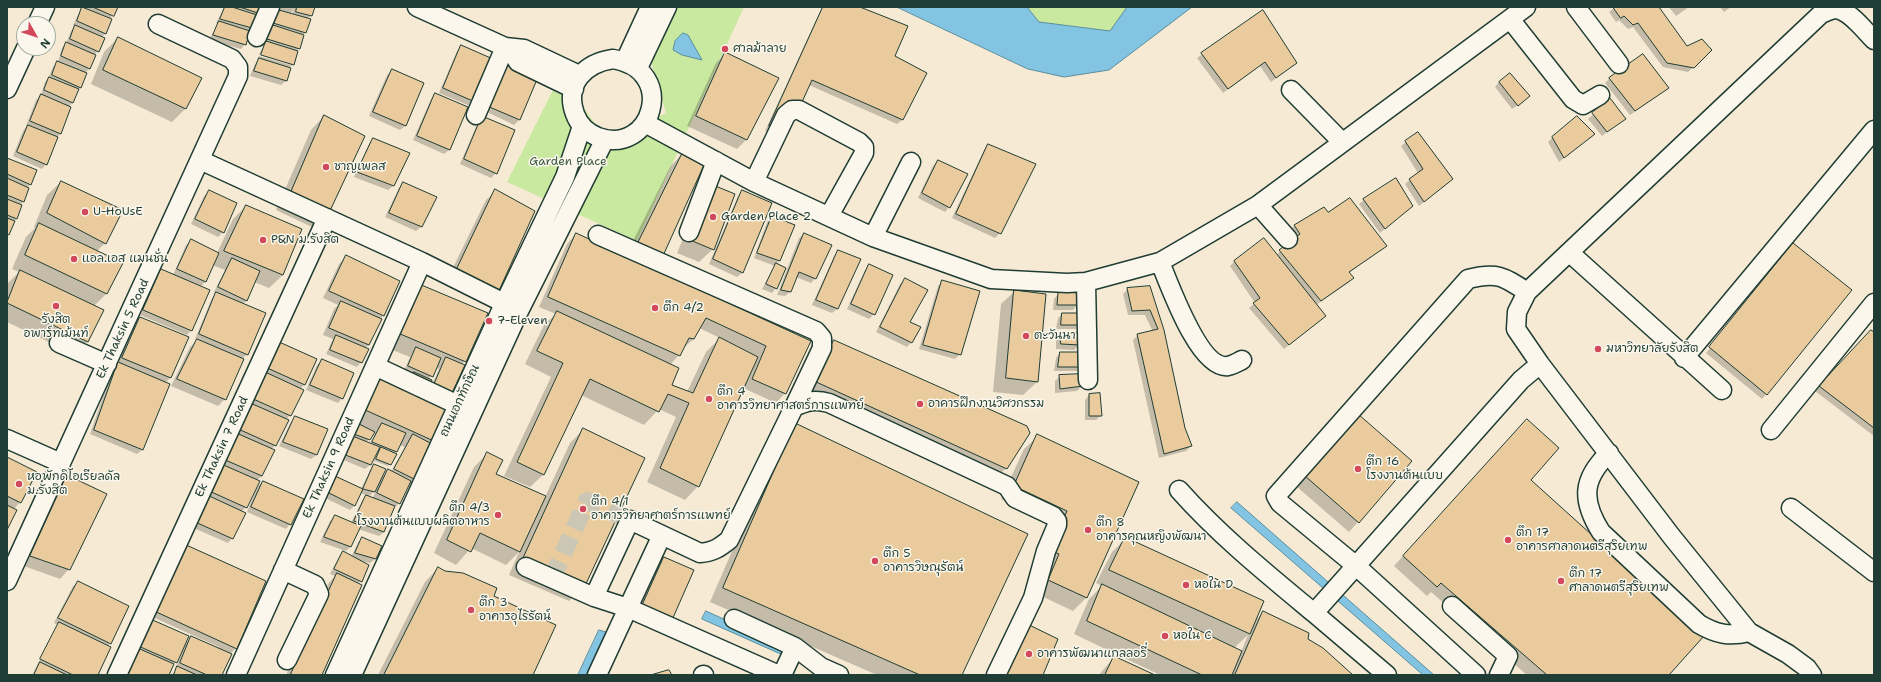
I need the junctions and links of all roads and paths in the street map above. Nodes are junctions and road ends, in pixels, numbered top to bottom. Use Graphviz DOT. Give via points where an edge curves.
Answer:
graph roads {
  1 [pos="270,7"];
  2 [pos="417,7"];
  3 [pos="650,7"];
  4 [pos="667,7"];
  5 [pos="1526,7"];
  6 [pos="1576,7"];
  7 [pos="1510,19"];
  8 [pos="158,24"];
  9 [pos="257,37"];
  10 [pos="1874,40"];
  11 [pos="507,48"];
  12 [pos="22,56"];
  13 [pos="632,64"];
  14 [pos="1619,64"];
  15 [pos="577,82"];
  16 [pos="7,89"];
  17 [pos="1291,90"];
  18 [pos="1600,95"];
  19 [pos="476,114"];
  20 [pos="645,124"];
  21 [pos="582,126"];
  22 [pos="1874,130"];
  23 [pos="605,139"];
  24 [pos="1342,142"];
  25 [pos="200,160"];
  26 [pos="716,161"];
  27 [pos="911,162"];
  28 [pos="754,182"];
  29 [pos="1258,205"];
  30 [pos="829,216"];
  31 [pos="328,218"];
  32 [pos="689,232"];
  33 [pos="598,235"];
  34 [pos="873,236"];
  35 [pos="1288,239"];
  36 [pos="1570,253"];
  37 [pos="422,262"];
  38 [pos="1160,262"];
  39 [pos="1086,282"];
  40 [pos="1527,292"];
  41 [pos="1874,303"];
  42 [pos="512,307"];
  43 [pos="59,343"];
  44 [pos="1684,358"];
  45 [pos="1242,360"];
  46 [pos="107,364"];
  47 [pos="1540,364"];
  48 [pos="375,366"];
  49 [pos="1088,380"];
  50 [pos="1722,390"];
  51 [pos="458,405"];
  52 [pos="794,407"];
  53 [pos="1771,430"];
  54 [pos="7,439"];
  55 [pos="1609,453"];
  56 [pos="61,463"];
  57 [pos="1179,490"];
  58 [pos="1791,508"];
  59 [pos="662,535"];
  60 [pos="1356,566"];
  61 [pos="526,567"];
  62 [pos="283,570"];
  63 [pos="1874,572"];
  64 [pos="7,581"];
  65 [pos="594,597"];
  66 [pos="1452,606"];
  67 [pos="628,608"];
  68 [pos="1318,609"];
  69 [pos="734,619"];
  70 [pos="1748,632"];
  71 [pos="795,647"];
  72 [pos="287,660"];
  73 [pos="772,674"];
  74 [pos="116,675"];
  75 [pos="236,675"];
  76 [pos="335,675"];
  77 [pos="352,675"];
  78 [pos="597,675"];
  79 [pos="839,675"];
  80 [pos="996,675"];
  81 [pos="1387,675"];
  82 [pos="1476,675"];
  83 [pos="1499,675"];
  84 [pos="1812,675"];
  1 -- 9 [label="street"];
  2 -- 11 [label="street"];
  3 -- 13 [label="street"];
  4 -- 13 [label="street"];
  5 -- 7 [label="street"];
  6 -- 14 [label="street"];
  7 -- 18 [label="street" via="1573,99 1583,105"];
  7 -- 24 [label="street"];
  8 -- 25 [label="street, Ek Thaksin 5 Road" via="232,59 238,67 238,76"];
  10 -- 36 [label="street" via="1859,24 1840,10 1832,9 1821,14"];
  11 -- 15 [label="street" via="518,62"];
  11 -- 19 [label="street"];
  12 -- 16 [label="street"];
  13 -- 15 [label="street" via="613,59 601,61 590,66"];
  13 -- 20 [label="street" via="650,84 653,105"];
  15 -- 21 [label="street" via="572,101 575,114"];
  17 -- 24 [label="street"];
  20 -- 23 [label="street" via="627,137"];
  20 -- 26 [label="street"];
  21 -- 23 [label="street" via="592,134"];
  21 -- 42 [label="street, ถนนเอกทักษิณ" via="565,177"];
  22 -- 44 [label="street"];
  23 -- 42 [label="street, ถนนเอกทักษิณ"];
  24 -- 29 [label="street"];
  25 -- 31 [label="street"];
  25 -- 46 [label="street, Ek Thaksin 5 Road"];
  26 -- 28 [label="street"];
  26 -- 32 [label="street"];
  27 -- 34 [label="street"];
  28 -- 30 [label="street"];
  28 -- 30 [label="street" via="786,115 792,110 799,110 864,147 864,153"];
  29 -- 35 [label="street"];
  29 -- 38 [label="street"];
  30 -- 34 [label="street"];
  31 -- 37 [label="street"];
  31 -- 74 [label="street, Ek Thaksin 7 Road"];
  33 -- 52 [label="street" via="816,332 822,338 822,348"];
  34 -- 39 [label="street" via="991,279 1067,284"];
  36 -- 40 [label="street"];
  36 -- 44 [label="street"];
  37 -- 42 [label="street"];
  37 -- 48 [label="street, Ek Thaksin 9 Road"];
  38 -- 39 [label="street"];
  38 -- 45 [label="street" via="1188,327 1202,349 1221,365 1228,366"];
  39 -- 49 [label="street"];
  40 -- 47 [label="street" via="1517,312 1516,329"];
  40 -- 60 [label="street" via="1507,278 1488,274 1468,279 1276,496 1280,503"];
  41 -- 53 [label="street"];
  42 -- 51 [label="street, ถนนเอกทักษิณ"];
  42 -- 77 [label="street, ถนนเอกทักษิณ"];
  43 -- 46 [label="street"];
  44 -- 50 [label="street"];
  46 -- 56 [label="street, Ek Thaksin 5 Road"];
  47 -- 55 [label="street"];
  47 -- 60 [label="street" via="1521,380"];
  48 -- 51 [label="street"];
  48 -- 62 [label="street, Ek Thaksin 9 Road"];
  51 -- 76 [label="street, ถนนเอกทักษิณ"];
  52 -- 59 [label="street" via="729,540 720,548 700,553"];
  52 -- 80 [label="street" via="808,400 828,403 1007,486 1015,498 1053,516 1057,521 1033,598"];
  54 -- 56 [label="street"];
  55 -- 70 [label="street"];
  55 -- 70 [label="street" via="1591,474 1587,486 1592,519 1601,532 1699,624 1723,635"];
  56 -- 64 [label="street, Ek Thaksin 5 Road"];
  57 -- 68 [label="street" via="1225,537"];
  58 -- 63 [label="street"];
  59 -- 65 [label="street" via="630,520"];
  59 -- 67 [label="street"];
  60 -- 68 [label="street"];
  60 -- 82 [label="street"];
  61 -- 65 [label="street"];
  62 -- 72 [label="street" via="315,585 319,594"];
  62 -- 75 [label="street, Ek Thaksin 9 Road"];
  65 -- 67 [label="street"];
  66 -- 83 [label="street" via="1508,656"];
  67 -- 73 [label="street"];
  67 -- 78 [label="street"];
  68 -- 81 [label="street"];
  69 -- 71 [label="street"];
  70 -- 84 [label="street" via="1788,654"];
  71 -- 73 [label="street"];
  71 -- 79 [label="street" via="821,667"];
}
